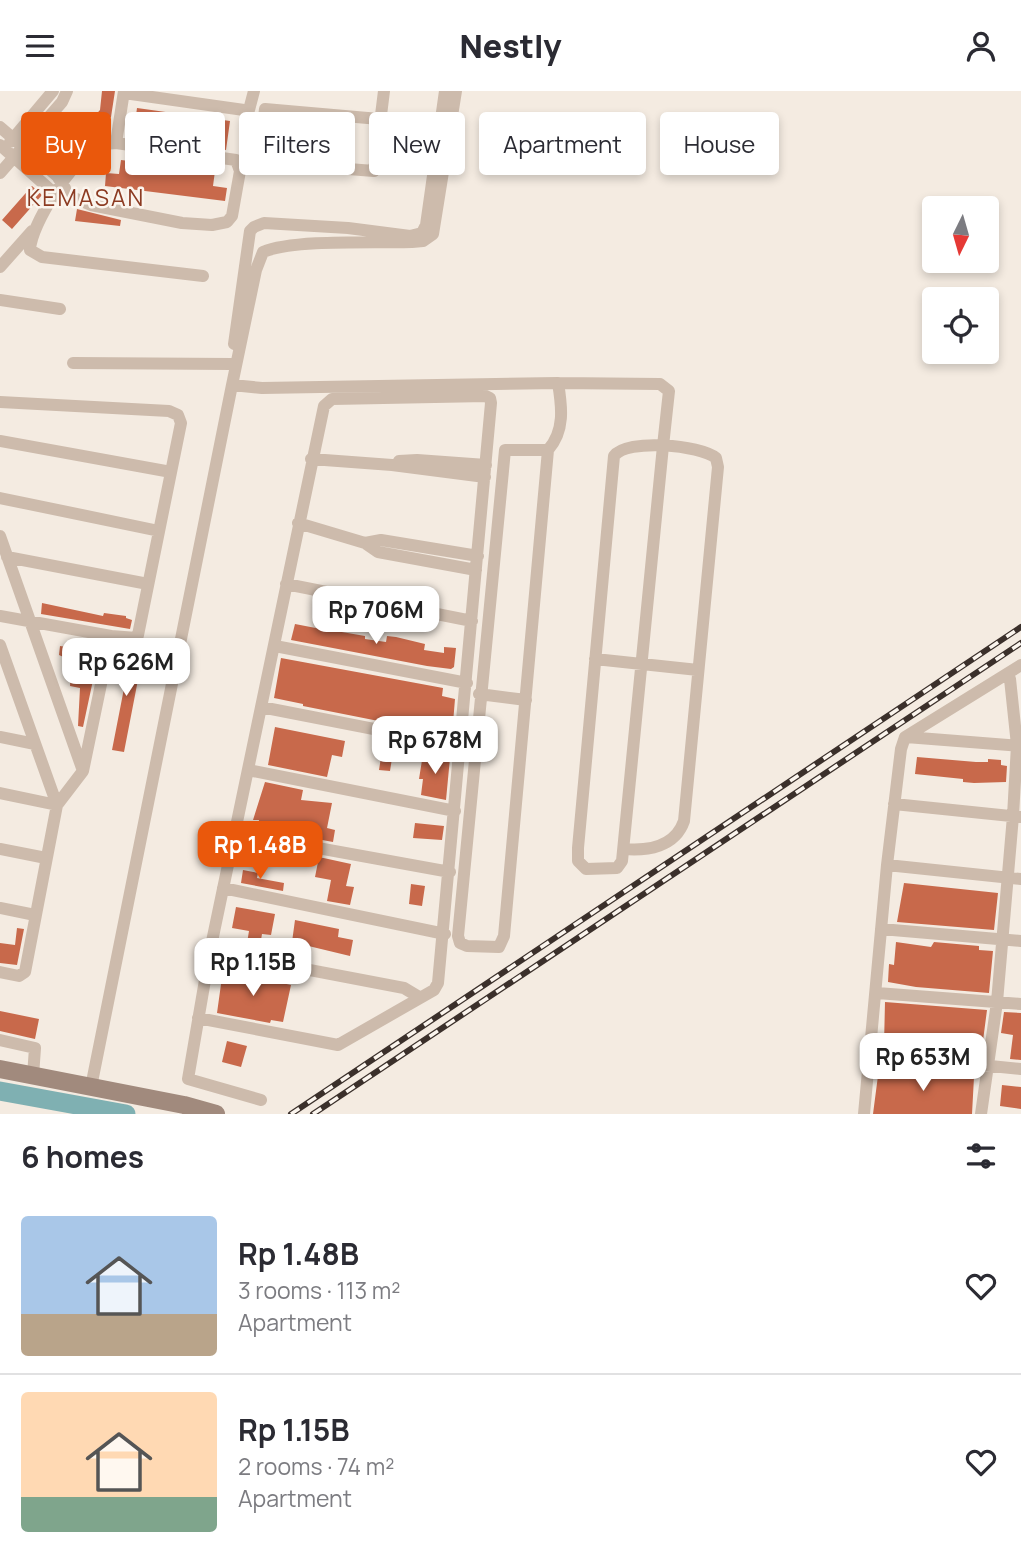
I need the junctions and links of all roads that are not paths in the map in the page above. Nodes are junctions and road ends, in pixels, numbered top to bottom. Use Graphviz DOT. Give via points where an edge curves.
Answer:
graph roads {
  1 [pos="53,91"];
  2 [pos="67,91"];
  3 [pos="254,91"];
  4 [pos="384,91"];
  5 [pos="445,91"];
  6 [pos="456,91"];
  7 [pos="124,92"];
  8 [pos="380,112"];
  9 [pos="379,119"];
  10 [pos="0,127"];
  11 [pos="18,142"];
  12 [pos="116,143"];
  13 [pos="4,151"];
  14 [pos="0,173"];
  15 [pos="61,190"];
  16 [pos="40,222"];
  17 [pos="0,267"];
  18 [pos="202,276"];
  19 [pos="0,300"];
  20 [pos="60,309"];
  21 [pos="73,363"];
  22 [pos="233,374"];
  23 [pos="558,383"];
  24 [pos="0,402"];
  25 [pos="0,441"];
  26 [pos="663,446"];
  27 [pos="548,450"];
  28 [pos="311,459"];
  29 [pos="485,471"];
  30 [pos="171,472"];
  31 [pos="0,498"];
  32 [pos="298,523"];
  33 [pos="159,531"];
  34 [pos="0,536"];
  35 [pos="365,543"];
  36 [pos="478,555"];
  37 [pos="7,557"];
  38 [pos="476,571"];
  39 [pos="148,584"];
  40 [pos="286,585"];
  41 [pos="0,616"];
  42 [pos="31,620"];
  43 [pos="472,621"];
  44 [pos="111,636"];
  45 [pos="0,645"];
  46 [pos="275,646"];
  47 [pos="596,659"];
  48 [pos="642,664"];
  49 [pos="1021,665"];
  50 [pos="698,670"];
  51 [pos="1008,676"];
  52 [pos="6,678"];
  53 [pos="467,683"];
  54 [pos="1021,690"];
  55 [pos="479,694"];
  56 [pos="526,700"];
  57 [pos="261,707"];
  58 [pos="0,737"];
  59 [pos="905,737"];
  60 [pos="36,744"];
  61 [pos="461,746"];
  62 [pos="1019,746"];
  63 [pos="248,770"];
  64 [pos="83,771"];
  65 [pos="0,793"];
  66 [pos="894,804"];
  67 [pos="57,805"];
  68 [pos="455,811"];
  69 [pos="1017,817"];
  70 [pos="235,832"];
  71 [pos="0,849"];
  72 [pos="624,849"];
  73 [pos="46,858"];
  74 [pos="887,865"];
  75 [pos="450,873"];
  76 [pos="1014,879"];
  77 [pos="223,888"];
  78 [pos="0,908"];
  79 [pos="35,915"];
  80 [pos="881,929"];
  81 [pos="445,934"];
  82 [pos="1002,939"];
  83 [pos="1021,941"];
  84 [pos="210,951"];
  85 [pos="0,972"];
  86 [pos="877,993"];
  87 [pos="419,997"];
  88 [pos="997,1002"];
  89 [pos="1021,1005"];
  90 [pos="198,1018"];
  91 [pos="0,1040"];
  92 [pos="871,1054"];
  93 [pos="989,1065"];
  94 [pos="0,1069"];
  95 [pos="34,1069"];
  96 [pos="1021,1069"];
  97 [pos="91,1087"];
  98 [pos="186,1094"];
  99 [pos="261,1100"];
  100 [pos="216,1114"];
  101 [pos="864,1114"];
  102 [pos="981,1114"];
  1 -- 11 [label="street"];
  2 -- 11 [label="street" via="62,102"];
  3 -- 7 [label="street" via="249,110"];
  4 -- 8 [label="street"];
  5 -- 22 [label="street" via="422,233 410,236 278,224 250,231"];
  6 -- 22 [label="street" via="433,234 423,241 286,246 263,252"];
  7 -- 12 [label="street"];
  9 -- 9 [label="street" via="374,171 259,162 265,110"];
  10 -- 11 [label="street"];
  11 -- 13 [label="street"];
  11 -- 15 [label="street"];
  12 -- 15 [label="street" via="89,152"];
  12 -- 15 [label="street" via="236,160 240,171 232,216 212,225 182,223 91,205"];
  13 -- 14 [label="street"];
  13 -- 15 [label="street"];
  15 -- 16 [label="street"];
  16 -- 17 [label="street"];
  16 -- 18 [label="street" via="31,240 30,250 36,255"];
  19 -- 20 [label="street"];
  21 -- 22 [label="street"];
  22 -- 23 [label="street" via="262,388"];
  22 -- 97 [label="street"];
  23 -- 26 [label="street" via="666,386"];
  23 -- 27 [label="street" via="561,422 558,439"];
  24 -- 30 [label="street" via="169,411 178,415 181,423"];
  25 -- 30 [label="street"];
  26 -- 47 [label="street" via="627,446 614,456"];
  26 -- 48 [label="street"];
  26 -- 50 [label="street" via="708,451 718,467"];
  27 -- 55 [label="street" via="505,450"];
  27 -- 56 [label="street"];
  28 -- 29 [label="street"];
  28 -- 29 [label="street" via="327,401 486,396 491,403"];
  28 -- 32 [label="street"];
  29 -- 36 [label="street"];
  30 -- 33 [label="street"];
  31 -- 33 [label="street"];
  32 -- 35 [label="street"];
  32 -- 40 [label="street"];
  33 -- 39 [label="street"];
  34 -- 37 [label="street"];
  35 -- 36 [label="street" via="381,540"];
  35 -- 38 [label="street" via="378,552"];
  36 -- 38 [label="street"];
  37 -- 39 [label="street"];
  37 -- 42 [label="street"];
  38 -- 43 [label="street"];
  39 -- 44 [label="street" via="136,638"];
  40 -- 43 [label="street"];
  40 -- 46 [label="street"];
  41 -- 42 [label="street"];
  42 -- 44 [label="street"];
  42 -- 64 [label="street"];
  43 -- 53 [label="street"];
  44 -- 64 [label="street"];
  45 -- 52 [label="street"];
  46 -- 53 [label="street"];
  46 -- 57 [label="street"];
  47 -- 48 [label="street"];
  47 -- 72 [label="street" via="578,861 586,869 617,868"];
  48 -- 50 [label="street"];
  48 -- 72 [label="street"];
  49 -- 51 [label="street"];
  50 -- 72 [label="street" via="682,827 656,848"];
  51 -- 54 [label="street"];
  51 -- 59 [label="street"];
  51 -- 62 [label="street"];
  52 -- 60 [label="street"];
  53 -- 61 [label="street"];
  55 -- 56 [label="street"];
  55 -- 56 [label="street" via="458,936 467,946 499,947 505,936"];
  57 -- 61 [label="street"];
  57 -- 63 [label="street"];
  58 -- 60 [label="street"];
  59 -- 62 [label="street"];
  59 -- 66 [label="street"];
  60 -- 67 [label="street"];
  61 -- 68 [label="street"];
  62 -- 69 [label="street"];
  63 -- 68 [label="street"];
  63 -- 70 [label="street"];
  64 -- 67 [label="street"];
  65 -- 67 [label="street"];
  66 -- 69 [label="street"];
  66 -- 74 [label="street"];
  67 -- 73 [label="street"];
  68 -- 75 [label="street"];
  69 -- 76 [label="street"];
  70 -- 75 [label="street"];
  70 -- 77 [label="street"];
  71 -- 73 [label="street"];
  73 -- 79 [label="street"];
  74 -- 76 [label="street"];
  74 -- 80 [label="street"];
  75 -- 81 [label="street"];
  76 -- 82 [label="street"];
  77 -- 81 [label="street"];
  77 -- 84 [label="street"];
  78 -- 79 [label="street"];
  79 -- 85 [label="street" via="25,972 19,977"];
  80 -- 82 [label="street"];
  80 -- 86 [label="street"];
  81 -- 87 [label="street" via="438,983"];
  82 -- 83 [label="street"];
  82 -- 88 [label="street"];
  84 -- 87 [label="street" via="404,988"];
  84 -- 90 [label="street"];
  86 -- 88 [label="street"];
  86 -- 92 [label="street"];
  87 -- 90 [label="street" via="338,1045"];
  88 -- 89 [label="street"];
  88 -- 93 [label="street"];
  90 -- 98 [label="street"];
  91 -- 95 [label="street" via="35,1048"];
  92 -- 93 [label="street"];
  92 -- 101 [label="street"];
  93 -- 96 [label="street"];
  93 -- 102 [label="street"];
  94 -- 95 [label="street"];
  95 -- 97 [label="street"];
  97 -- 98 [label="street"];
  98 -- 99 [label="street"];
  98 -- 100 [label="street"];
}
